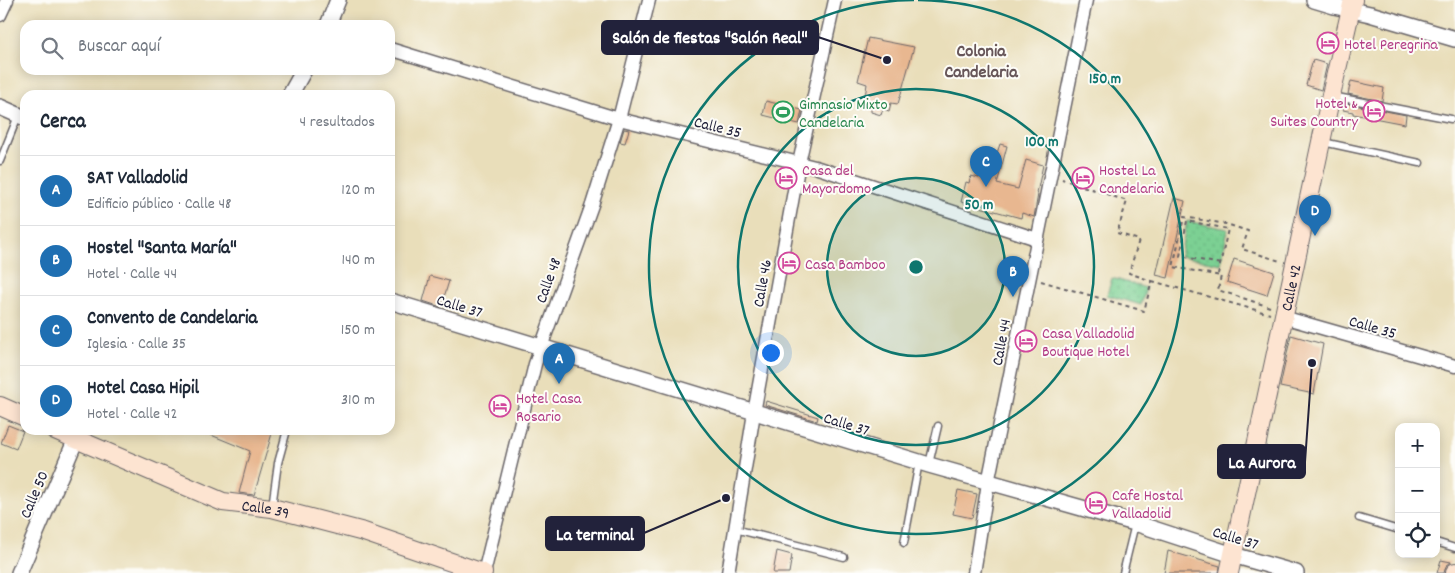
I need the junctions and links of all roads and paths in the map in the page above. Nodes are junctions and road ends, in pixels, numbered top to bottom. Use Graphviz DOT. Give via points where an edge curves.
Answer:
graph roads {
  1 [pos="7,0"];
  2 [pos="338,0"];
  3 [pos="649,0"];
  4 [pos="835,0"];
  5 [pos="1086,0"];
  6 [pos="1314,0"];
  7 [pos="1352,5"];
  8 [pos="0,15"];
  9 [pos="330,20"];
  10 [pos="1455,39"];
  11 [pos="395,51"];
  12 [pos="301,75"];
  13 [pos="293,90"];
  14 [pos="1331,95"];
  15 [pos="0,107"];
  16 [pos="20,115"];
  17 [pos="619,119"];
  18 [pos="1451,119"];
  19 [pos="20,120"];
  20 [pos="0,138"];
  21 [pos="8,142"];
  22 [pos="1321,142"];
  23 [pos="0,161"];
  24 [pos="799,163"];
  25 [pos="1420,163"];
  26 [pos="1050,175"];
  27 [pos="1037,238"];
  28 [pos="1284,262"];
  29 [pos="1221,264"];
  30 [pos="1218,275"];
  31 [pos="1030,277"];
  32 [pos="1152,281"];
  33 [pos="395,304"];
  34 [pos="1278,312"];
  35 [pos="540,348"];
  36 [pos="1455,366"];
  37 [pos="0,406"];
  38 [pos="754,413"];
  39 [pos="20,415"];
  40 [pos="938,426"];
  41 [pos="78,435"];
  42 [pos="286,435"];
  43 [pos="924,464"];
  44 [pos="988,483"];
  45 [pos="272,508"];
  46 [pos="1359,518"];
  47 [pos="1135,523"];
  48 [pos="735,529"];
  49 [pos="1395,529"];
  50 [pos="904,543"];
  51 [pos="1440,543"];
  52 [pos="1455,548"];
  53 [pos="1233,555"];
  54 [pos="844,558"];
  55 [pos="19,573"];
  56 [pos="484,573"];
  57 [pos="728,573"];
  58 [pos="974,573"];
  59 [pos="1123,573"];
  60 [pos="1229,573"];
  61 [pos="1296,573"];
  1 -- 8 [label="street"];
  2 -- 9 [label="street"];
  3 -- 17 [label="street, Calle 48"];
  4 -- 24 [label="street, Calle 46"];
  5 -- 26 [label="street, Calle 44"];
  6 -- 7 [label="street"];
  7 -- 10 [label="street" via="1370,14"];
  7 -- 14 [label="main road, Calle 42"];
  11 -- 17 [label="street, Calle 35"];
  12 -- 13 [label="street"];
  14 -- 18 [label="lane"];
  14 -- 22 [label="main road, Calle 42"];
  15 -- 16 [label="street"];
  17 -- 24 [label="street, Calle 35"];
  17 -- 35 [label="street, Calle 48" via="592,205"];
  19 -- 21 [label="lane"];
  20 -- 21 [label="lane"];
  21 -- 23 [label="lane"];
  22 -- 25 [label="lane"];
  22 -- 34 [label="main road, Calle 42"];
  24 -- 27 [label="street, Calle 35"];
  24 -- 38 [label="street, Calle 46"];
  26 -- 27 [label="street, Calle 44"];
  26 -- 32 [label="path" via="1127,201 1117,233 1139,240 1129,273"];
  27 -- 31 [label="street, Calle 44"];
  28 -- 30 [label="path" via="1242,249 1248,231 1184,217 1173,267"];
  29 -- 29 [label="path" via="1180,256 1186,221 1228,229"];
  29 -- 30 [label="path"];
  30 -- 34 [label="path" via="1221,276 1218,290"];
  31 -- 32 [label="path" via="1144,311"];
  31 -- 44 [label="street, Calle 44"];
  32 -- 34 [label="path"];
  33 -- 35 [label="street, Calle 37"];
  34 -- 36 [label="street, Calle 35"];
  34 -- 53 [label="main road, Calle 42"];
  35 -- 38 [label="street, Calle 37"];
  35 -- 56 [label="street, Calle 48"];
  37 -- 39 [label="main road"];
  38 -- 43 [label="street, Calle 37"];
  38 -- 48 [label="street, Calle 46"];
  40 -- 43 [label="lane"];
  41 -- 45 [label="main road, Calle 39" via="222,502"];
  41 -- 55 [label="street, Calle 50"];
  42 -- 45 [label="lane"];
  43 -- 44 [label="street, Calle 37"];
  43 -- 50 [label="lane"];
  44 -- 47 [label="street, Calle 37"];
  44 -- 58 [label="street, Calle 44"];
  45 -- 56 [label="main road, Calle 39" via="364,532"];
  46 -- 49 [label="lane"];
  47 -- 53 [label="street, Calle 37"];
  47 -- 59 [label="lane"];
  48 -- 54 [label="lane"];
  48 -- 57 [label="street, Calle 46"];
  51 -- 52 [label="lane"];
  53 -- 60 [label="main road, Calle 42"];
  53 -- 61 [label="street, Calle 37"];
}
